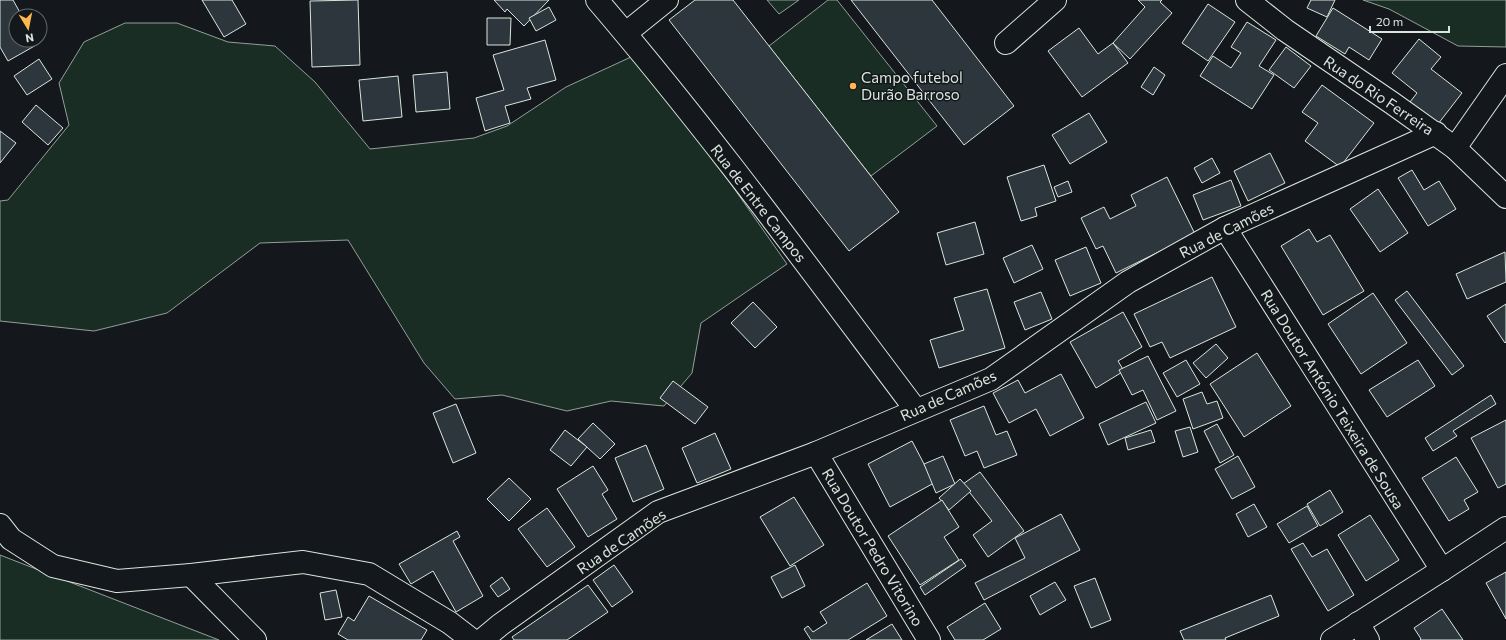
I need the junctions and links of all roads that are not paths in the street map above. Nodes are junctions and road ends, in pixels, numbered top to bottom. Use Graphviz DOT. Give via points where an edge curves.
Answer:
graph roads {
  1 [pos="597,0"];
  2 [pos="666,0"];
  3 [pos="1247,0"];
  4 [pos="1043,4"];
  5 [pos="626,33"];
  6 [pos="1006,43"];
  7 [pos="1506,75"];
  8 [pos="1436,133"];
  9 [pos="1455,148"];
  10 [pos="1506,197"];
  11 [pos="1225,228"];
  12 [pos="916,410"];
  13 [pos="816,453"];
  14 [pos="0,525"];
  15 [pos="1506,528"];
  16 [pos="1442,570"];
  17 [pos="191,575"];
  18 [pos="1363,632"];
  19 [pos="254,640"];
  20 [pos="472,640"];
  21 [pos="482,640"];
  22 [pos="930,640"];
  23 [pos="1332,640"];
  1 -- 5 [label="street, Rua de Entre Campos"];
  2 -- 5 [label="street"];
  3 -- 8 [label="street, Rua do Rio Ferreira" via="1285,30"];
  4 -- 6 [label="street"];
  5 -- 12 [label="street, Rua de Entre Campos" via="747,186"];
  7 -- 9 [label="street"];
  8 -- 9 [label="street, Rua do Rio Ferreira"];
  8 -- 11 [label="street, Rua de Camões"];
  9 -- 10 [label="street, Rua do Rio Ferreira"];
  11 -- 12 [label="street, Rua de Camões" via="1128,282 991,379"];
  11 -- 16 [label="street, Rua Doutor António Teixeira de Sousa"];
  12 -- 13 [label="street, Rua de Camões"];
  13 -- 21 [label="street, Rua de Camões" via="658,512 500,624"];
  13 -- 22 [label="street, Rua Doutor Pedro Vitorino"];
  14 -- 17 [label="street" via="11,539 53,566 116,581"];
  15 -- 16 [label="street"];
  16 -- 18 [label="street"];
  17 -- 19 [label="street"];
  17 -- 20 [label="street" via="303,562 369,574 450,623"];
  18 -- 23 [label="street"];
}
